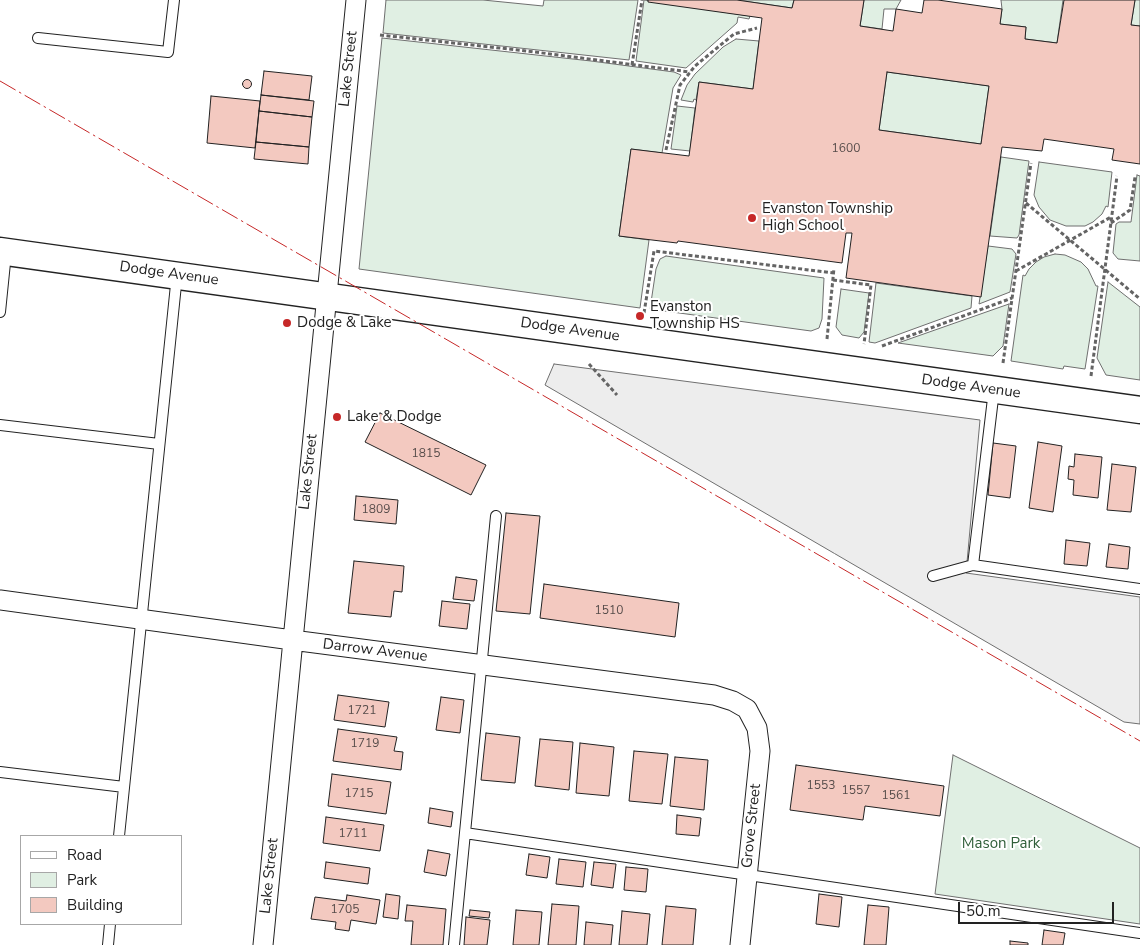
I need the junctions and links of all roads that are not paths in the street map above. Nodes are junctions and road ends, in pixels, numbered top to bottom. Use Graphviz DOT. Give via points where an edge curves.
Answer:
graph roads {
  1 [pos="174,0"];
  2 [pos="356,0"];
  3 [pos="38,38"];
  4 [pos="3,251"];
  5 [pos="177,276"];
  6 [pos="326,296"];
  7 [pos="0,312"];
  8 [pos="994,390"];
  9 [pos="1140,410"];
  10 [pos="0,425"];
  11 [pos="159,444"];
  12 [pos="496,516"];
  13 [pos="973,565"];
  14 [pos="933,576"];
  15 [pos="1140,589"];
  16 [pos="0,600"];
  17 [pos="141,619"];
  18 [pos="292,640"];
  19 [pos="482,664"];
  20 [pos="747,709"];
  21 [pos="0,772"];
  22 [pos="124,787"];
  23 [pos="465,833"];
  24 [pos="119,835"];
  25 [pos="747,875"];
  26 [pos="110,925"];
  27 [pos="1140,933"];
  28 [pos="108,945"];
  29 [pos="263,945"];
  30 [pos="454,945"];
  31 [pos="740,945"];
  1 -- 3 [label="lane" via="168,52"];
  2 -- 6 [label="street, Lake Street"];
  4 -- 5 [label="main road, Dodge Avenue"];
  4 -- 7 [label="lane"];
  5 -- 6 [label="main road, Dodge Avenue"];
  5 -- 11 [label="lane"];
  6 -- 8 [label="main road, Dodge Avenue"];
  6 -- 18 [label="street, Lake Street"];
  8 -- 9 [label="main road, Dodge Avenue"];
  8 -- 13 [label="lane"];
  10 -- 11 [label="lane"];
  11 -- 17 [label="lane"];
  12 -- 19 [label="lane"];
  13 -- 14 [label="lane"];
  13 -- 15 [label="lane"];
  16 -- 17 [label="street, Darrow Avenue"];
  17 -- 18 [label="street, Darrow Avenue"];
  17 -- 22 [label="lane"];
  18 -- 19 [label="street, Darrow Avenue"];
  18 -- 29 [label="street, Lake Street"];
  19 -- 20 [label="street, Darrow Avenue" via="714,695"];
  19 -- 23 [label="lane"];
  20 -- 25 [label="street, Grove Street" via="757,728 760,751"];
  21 -- 22 [label="lane"];
  22 -- 24 [label="lane"];
  23 -- 25 [label="lane"];
  23 -- 30 [label="lane"];
  25 -- 27 [label="lane"];
  25 -- 31 [label="street, Grove Street"];
  26 -- 28 [label="lane"];
}
